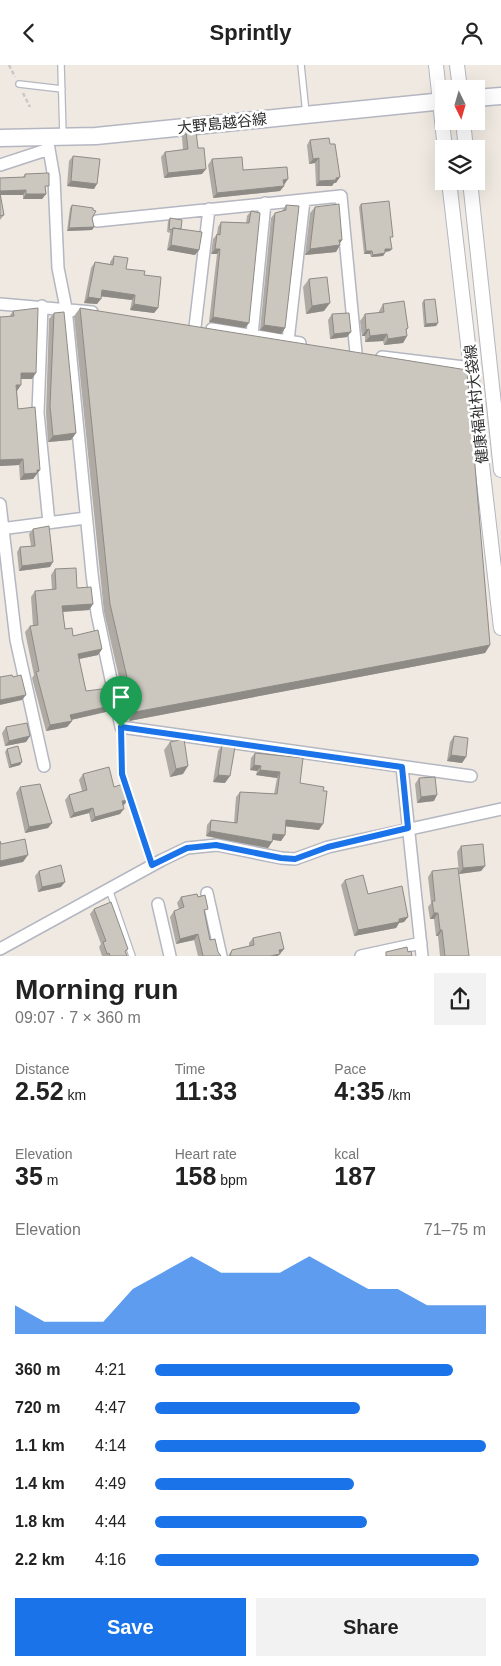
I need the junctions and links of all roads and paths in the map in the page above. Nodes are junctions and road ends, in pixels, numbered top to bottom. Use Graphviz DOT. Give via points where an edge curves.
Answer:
graph roads {
  1 [pos="61,65"];
  2 [pos="301,65"];
  3 [pos="436,65"];
  4 [pos="457,65"];
  5 [pos="438,80"];
  6 [pos="459,80"];
  7 [pos="19,84"];
  8 [pos="62,89"];
  9 [pos="501,96"];
  10 [pos="485,97"];
  11 [pos="435,102"];
  12 [pos="306,115"];
  13 [pos="0,138"];
  14 [pos="53,142"];
  15 [pos="0,165"];
  16 [pos="450,190"];
  17 [pos="471,190"];
  18 [pos="304,200"];
  19 [pos="265,203"];
  20 [pos="209,209"];
  21 [pos="96,221"];
  22 [pos="0,304"];
  23 [pos="42,306"];
  24 [pos="66,308"];
  25 [pos="103,314"];
  26 [pos="252,335"];
  27 [pos="288,341"];
  28 [pos="307,345"];
  29 [pos="495,366"];
  30 [pos="472,368"];
  31 [pos="501,470"];
  32 [pos="0,504"];
  33 [pos="86,519"];
  34 [pos="49,523"];
  35 [pos="2,529"];
  36 [pos="501,628"];
  37 [pos="121,727"];
  38 [pos="44,765"];
  39 [pos="402,767"];
  40 [pos="470,776"];
  41 [pos="501,809"];
  42 [pos="408,828"];
  43 [pos="152,865"];
  44 [pos="109,889"];
  45 [pos="207,893"];
  46 [pos="158,904"];
  47 [pos="421,943"];
  48 [pos="0,949"];
  49 [pos="132,956"];
  50 [pos="170,956"];
  51 [pos="222,956"];
  52 [pos="361,956"];
  53 [pos="422,956"];
  1 -- 8 [label="lane"];
  2 -- 12 [label="lane"];
  3 -- 5 [label="street"];
  4 -- 6 [label="street"];
  7 -- 8 [label="lane"];
  8 -- 14 [label="lane"];
  9 -- 10 [label="main road"];
  11 -- 12 [label="main road, 大野島越谷線"];
  12 -- 14 [label="main road, 大野島越谷線"];
  13 -- 14 [label="main road, 大野島越谷線"];
  14 -- 15 [label="street"];
  14 -- 24 [label="street" via="58,268"];
  16 -- 30 [label="street, 健康福祉村大袋線"];
  17 -- 29 [label="street, 健康福祉村大袋線"];
  18 -- 19 [label="street"];
  18 -- 27 [label="street"];
  18 -- 30 [label="street" via="341,196 361,354"];
  19 -- 20 [label="street"];
  19 -- 26 [label="street"];
  20 -- 21 [label="street"];
  20 -- 26 [label="street" via="190,326"];
  22 -- 23 [label="street"];
  23 -- 24 [label="street"];
  23 -- 34 [label="street" via="38,413"];
  24 -- 25 [label="street"];
  24 -- 33 [label="street"];
  26 -- 27 [label="street"];
  27 -- 28 [label="street"];
  29 -- 31 [label="street, 健康福祉村大袋線"];
  30 -- 36 [label="street, 健康福祉村大袋線"];
  32 -- 35 [label="street"];
  33 -- 34 [label="street"];
  33 -- 37 [label="street" via="97,613"];
  34 -- 35 [label="street"];
  35 -- 38 [label="street" via="16,640"];
  37 -- 39 [label="street"];
  37 -- 43 [label="lane" via="122,774"];
  39 -- 40 [label="street"];
  39 -- 42 [label="street"];
  41 -- 42 [label="street"];
  42 -- 43 [label="street" via="328,847 295,859 216,845 187,848"];
  42 -- 47 [label="street"];
  43 -- 44 [label="street"];
  44 -- 48 [label="street"];
  44 -- 49 [label="lane"];
  45 -- 51 [label="street"];
  46 -- 50 [label="street"];
  47 -- 52 [label="street"];
  47 -- 53 [label="street"];
}
